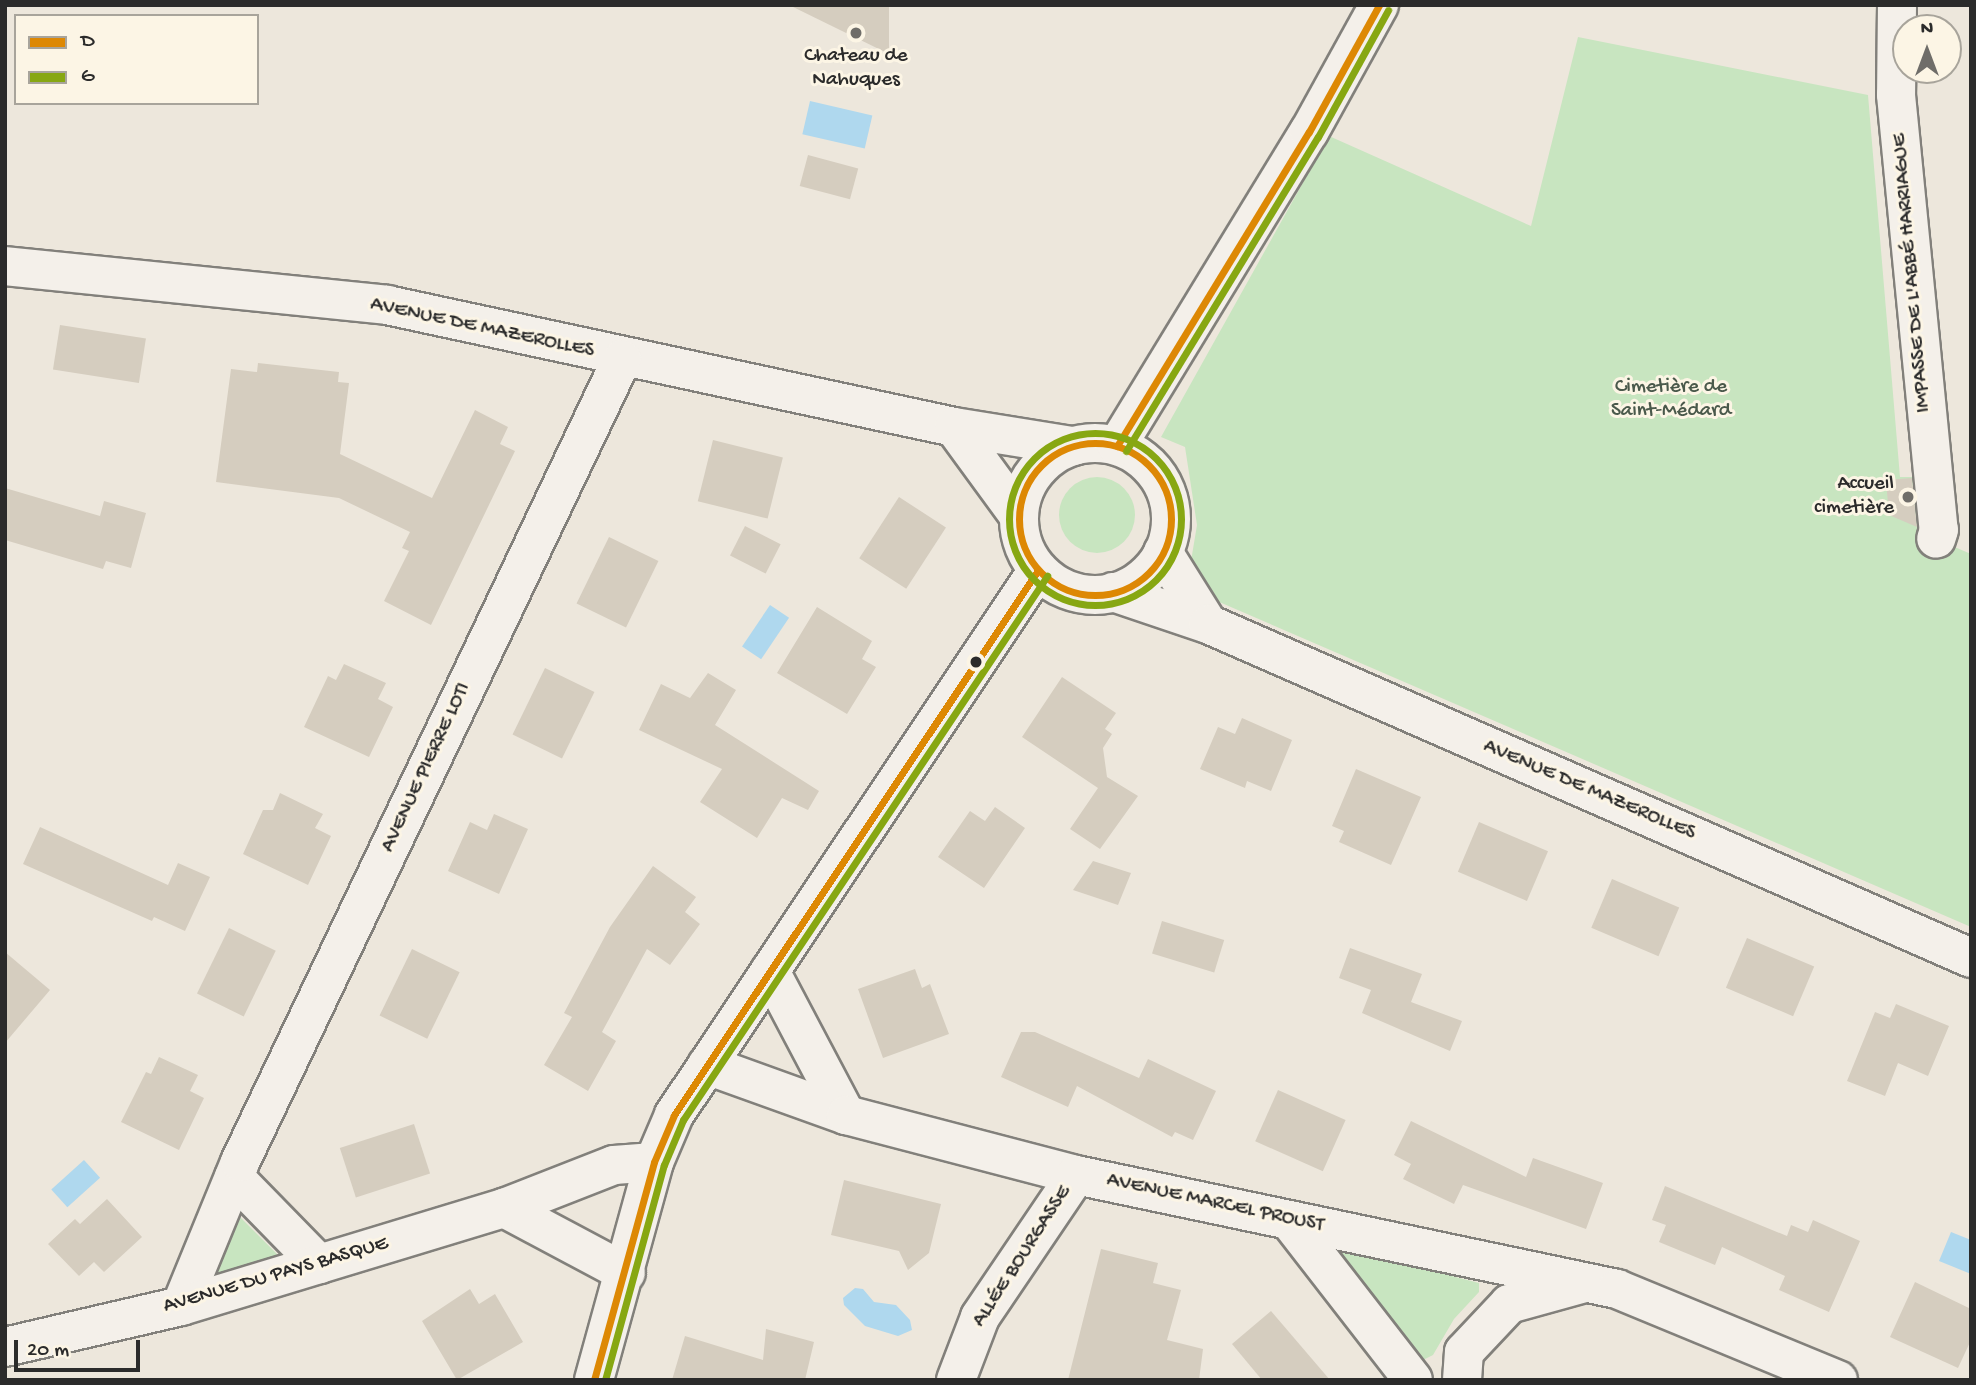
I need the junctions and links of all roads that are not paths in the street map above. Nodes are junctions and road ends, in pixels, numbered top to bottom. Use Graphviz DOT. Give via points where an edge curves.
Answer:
graph roads {
  1 [pos="1379,5"];
  2 [pos="1898,5"];
  3 [pos="5,266"];
  4 [pos="622,359"];
  5 [pos="954,427"];
  6 [pos="1073,446"];
  7 [pos="1117,446"];
  8 [pos="1018,516"];
  9 [pos="1936,539"];
  10 [pos="1163,552"];
  11 [pos="1038,570"];
  12 [pos="1113,592"];
  13 [pos="1208,624"];
  14 [pos="1971,958"];
  15 [pos="770,971"];
  16 [pos="707,1065"];
  17 [pos="846,1115"];
  18 [pos="654,1162"];
  19 [pos="1076,1175"];
  20 [pos="233,1177"];
  21 [pos="504,1208"];
  22 [pos="1289,1220"];
  23 [pos="319,1264"];
  24 [pos="626,1272"];
  25 [pos="1586,1282"];
  26 [pos="181,1306"];
  27 [pos="5,1347"];
  28 [pos="1408,1378"];
  29 [pos="593,1380"];
  30 [pos="956,1380"];
  31 [pos="1462,1380"];
  32 [pos="1838,1380"];
  1 -- 7 [label="street" via="1309,132"];
  2 -- 9 [label="street, IMPASSE DE L'ABBÉ HARRIAGUE" via="1896,95 1939,530"];
  3 -- 4 [label="street, AVENUE DE MAZEROLLES" via="387,305"];
  4 -- 5 [label="street, AVENUE DE MAZEROLLES"];
  4 -- 20 [label="street, AVENUE PIERRE LOTI"];
  5 -- 6 [label="street, AVENUE DE MAZEROLLES"];
  5 -- 8 [label="street"];
  6 -- 7 [label="street"];
  6 -- 8 [label="street" via="1041,464 1030,479"];
  7 -- 10 [label="street" via="1137,456 1165,489 1170,521"];
  8 -- 11 [label="street" via="1020,535"];
  10 -- 12 [label="street" via="1143,578"];
  10 -- 13 [label="street"];
  11 -- 12 [label="street" via="1073,592"];
  11 -- 15 [label="street"];
  12 -- 13 [label="street, AVENUE DE MAZEROLLES"];
  13 -- 14 [label="street, AVENUE DE MAZEROLLES"];
  15 -- 16 [label="street"];
  15 -- 17 [label="street"];
  16 -- 17 [label="street, AVENUE MARCEL PROUST"];
  16 -- 18 [label="street" via="674,1115"];
  17 -- 19 [label="street, AVENUE MARCEL PROUST"];
  18 -- 21 [label="street, AVENUE DU PAYS BASQUE" via="614,1165"];
  18 -- 24 [label="street"];
  19 -- 22 [label="street, AVENUE MARCEL PROUST"];
  19 -- 30 [label="street, ALLÉE BOURGASSE" via="980,1317"];
  20 -- 23 [label="street"];
  20 -- 26 [label="street, AVENUE PIERRE LOTI"];
  21 -- 23 [label="street, AVENUE DU PAYS BASQUE"];
  21 -- 24 [label="street"];
  22 -- 25 [label="street, AVENUE MARCEL PROUST"];
  22 -- 28 [label="street"];
  23 -- 26 [label="street, AVENUE DU PAYS BASQUE"];
  24 -- 29 [label="street"];
  25 -- 31 [label="street, AVENUE MARCEL PROUST" via="1509,1304 1464,1352"];
  25 -- 32 [label="street, AVENUE MARCEL PROUST" via="1644,1296"];
  26 -- 27 [label="street, AVENUE DU PAYS BASQUE"];
}
